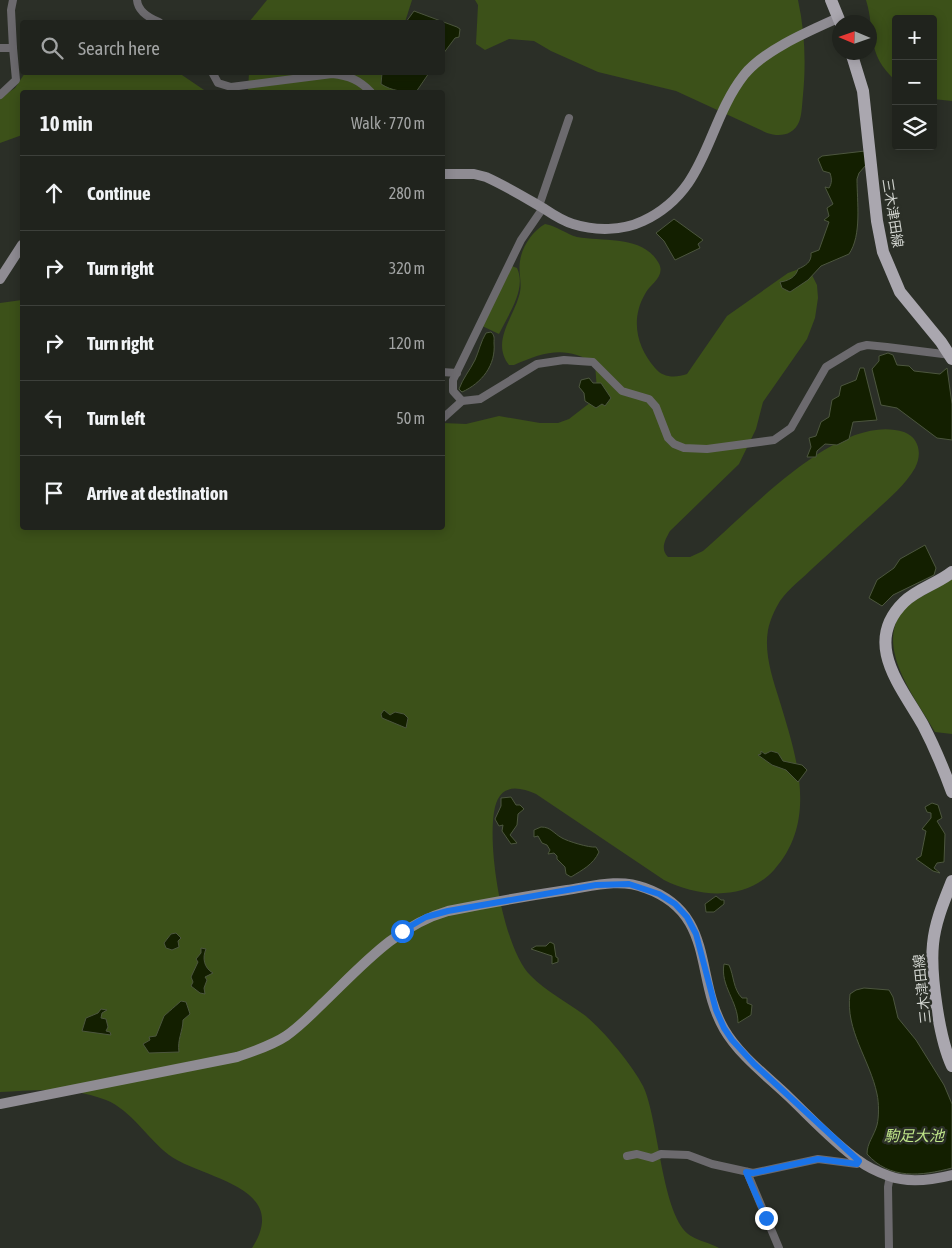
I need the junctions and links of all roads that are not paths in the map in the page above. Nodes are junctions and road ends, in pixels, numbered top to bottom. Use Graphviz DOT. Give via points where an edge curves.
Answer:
graph roads {
  1 [pos="13,0"];
  2 [pos="137,0"];
  3 [pos="831,0"];
  4 [pos="837,15"];
  5 [pos="155,20"];
  6 [pos="832,23"];
  7 [pos="0,48"];
  8 [pos="13,48"];
  9 [pos="853,60"];
  10 [pos="214,75"];
  11 [pos="324,75"];
  12 [pos="340,75"];
  13 [pos="369,90"];
  14 [pos="0,94"];
  15 [pos="569,118"];
  16 [pos="445,174"];
  17 [pos="541,207"];
  18 [pos="20,249"];
  19 [pos="0,279"];
  20 [pos="951,357"];
  21 [pos="445,372"];
  22 [pos="457,373"];
  23 [pos="462,401"];
  24 [pos="445,416"];
  25 [pos="952,572"];
  26 [pos="952,792"];
  27 [pos="952,881"];
  28 [pos="952,1066"];
  29 [pos="0,1104"];
  30 [pos="628,1156"];
  31 [pos="859,1161"];
  32 [pos="746,1172"];
  33 [pos="890,1176"];
  34 [pos="952,1176"];
  35 [pos="779,1248"];
  36 [pos="889,1248"];
  1 -- 8 [label="street"];
  2 -- 5 [label="street" via="145,15"];
  3 -- 4 [label="main road"];
  6 -- 17 [label="street" via="765,56 752,66 736,88 689,184 676,201 656,215 636,225 597,229 572,224"];
  7 -- 8 [label="street"];
  8 -- 14 [label="street" via="16,80"];
  9 -- 20 [label="main road, 三木津田線" via="862,91 883,252 900,292"];
  10 -- 11 [label="street" via="218,82 231,87"];
  12 -- 13 [label="street" via="360,81"];
  15 -- 17 [label="street"];
  16 -- 17 [label="street" via="486,177"];
  17 -- 22 [label="street" via="521,240"];
  18 -- 19 [label="street"];
  20 -- 23 [label="street" via="887,347 859,347 826,367 791,428 783,435 774,440 707,449 674,444 649,399 622,391 600,368 588,361 537,364 480,399"];
  21 -- 22 [label="street"];
  22 -- 23 [label="street" via="453,391"];
  23 -- 24 [label="street"];
  25 -- 26 [label="main road" via="904,602 888,626 885,654 924,728"];
  27 -- 28 [label="main road, 三木津田線" via="936,926 933,945 943,1042"];
  29 -- 31 [label="street" via="220,1060 262,1048 296,1029 379,950 426,917 596,885 629,884 659,894 687,917 696,934 716,1010 728,1034 754,1064"];
  30 -- 32 [label="street" via="688,1155"];
  31 -- 32 [label="street" via="849,1164 818,1159"];
  31 -- 33 [label="street"];
  32 -- 35 [label="street"];
  33 -- 34 [label="street" via="920,1180"];
  33 -- 36 [label="street"];
}
